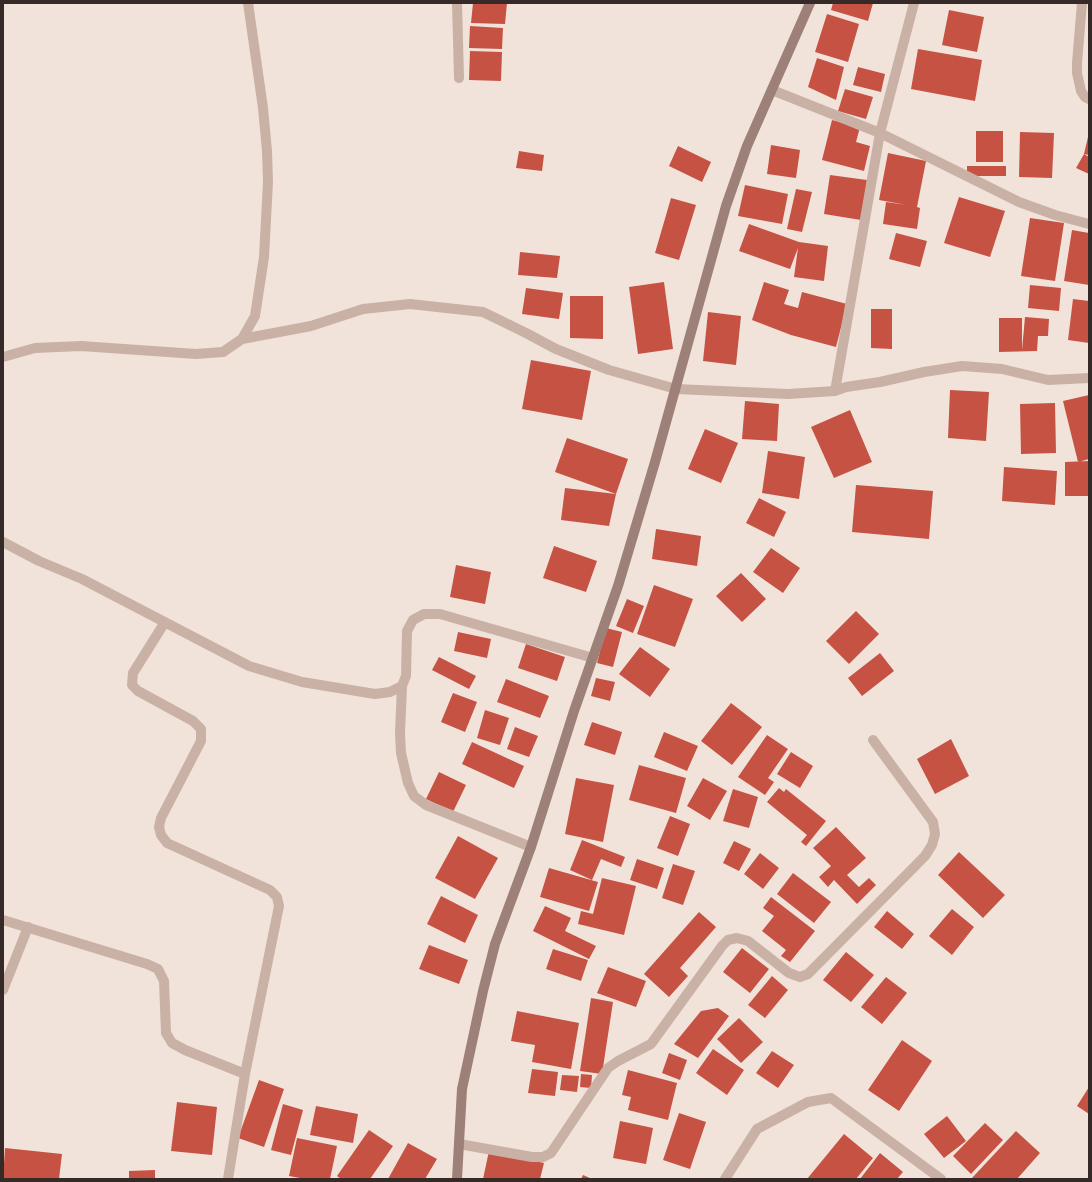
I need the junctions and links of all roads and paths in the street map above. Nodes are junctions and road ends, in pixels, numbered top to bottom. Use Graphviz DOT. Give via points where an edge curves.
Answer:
graph roads {
  1 [pos="248,3"];
  2 [pos="457,3"];
  3 [pos="810,3"];
  4 [pos="914,3"];
  5 [pos="1082,3"];
  6 [pos="459,78"];
  7 [pos="772,90"];
  8 [pos="1089,99"];
  9 [pos="880,133"];
  10 [pos="1089,224"];
  11 [pos="242,339"];
  12 [pos="3,357"];
  13 [pos="1089,378"];
  14 [pos="676,389"];
  15 [pos="835,391"];
  16 [pos="3,542"];
  17 [pos="165,622"];
  18 [pos="594,658"];
  19 [pos="402,686"];
  20 [pos="873,740"];
  21 [pos="531,847"];
  22 [pos="3,920"];
  23 [pos="28,927"];
  24 [pos="3,990"];
  25 [pos="245,1074"];
  26 [pos="459,1144"];
  27 [pos="228,1179"];
  28 [pos="457,1179"];
  29 [pos="725,1179"];
  30 [pos="940,1179"];
  1 -- 11 [label="street" via="263,108 268,182 264,257 255,316"];
  2 -- 6 [label="street"];
  3 -- 7 [label="street"];
  4 -- 9 [label="street"];
  5 -- 8 [label="street" via="1077,74 1081,91"];
  7 -- 9 [label="street"];
  7 -- 14 [label="street" via="747,146 726,206"];
  9 -- 10 [label="street" via="1019,202"];
  9 -- 15 [label="street"];
  11 -- 12 [label="street" via="223,352 196,354 81,346 35,348"];
  11 -- 14 [label="street" via="311,326 363,309 410,304 483,312 556,349 609,370"];
  13 -- 15 [label="street" via="1048,380 1002,369 962,366"];
  14 -- 15 [label="street" via="788,394"];
  14 -- 18 [label="street"];
  16 -- 17 [label="street"];
  17 -- 19 [label="street" via="249,666 302,682 374,694 390,692"];
  17 -- 25 [label="street" via="133,674 132,685 138,691 193,721 201,729 201,741 161,818 161,835 167,842 270,890 278,897 279,906"];
  18 -- 19 [label="street" via="440,614 424,614 413,620 407,632 406,676"];
  18 -- 21 [label="street" via="571,719"];
  19 -- 21 [label="street" via="401,753 414,796 426,805"];
  20 -- 26 [label="street" via="933,822 935,834 925,856 808,974 800,977 789,973 748,941 737,938 728,940 651,1044 608,1068 551,1153 543,1157 532,1157"];
  21 -- 26 [label="street" via="495,944 483,991 462,1089"];
  22 -- 23 [label="street"];
  23 -- 24 [label="street"];
  23 -- 25 [label="street" via="158,969 164,980 166,1032 172,1043"];
  25 -- 27 [label="street"];
  26 -- 28 [label="street"];
  29 -- 30 [label="street" via="757,1129 808,1102 831,1098"];
}
